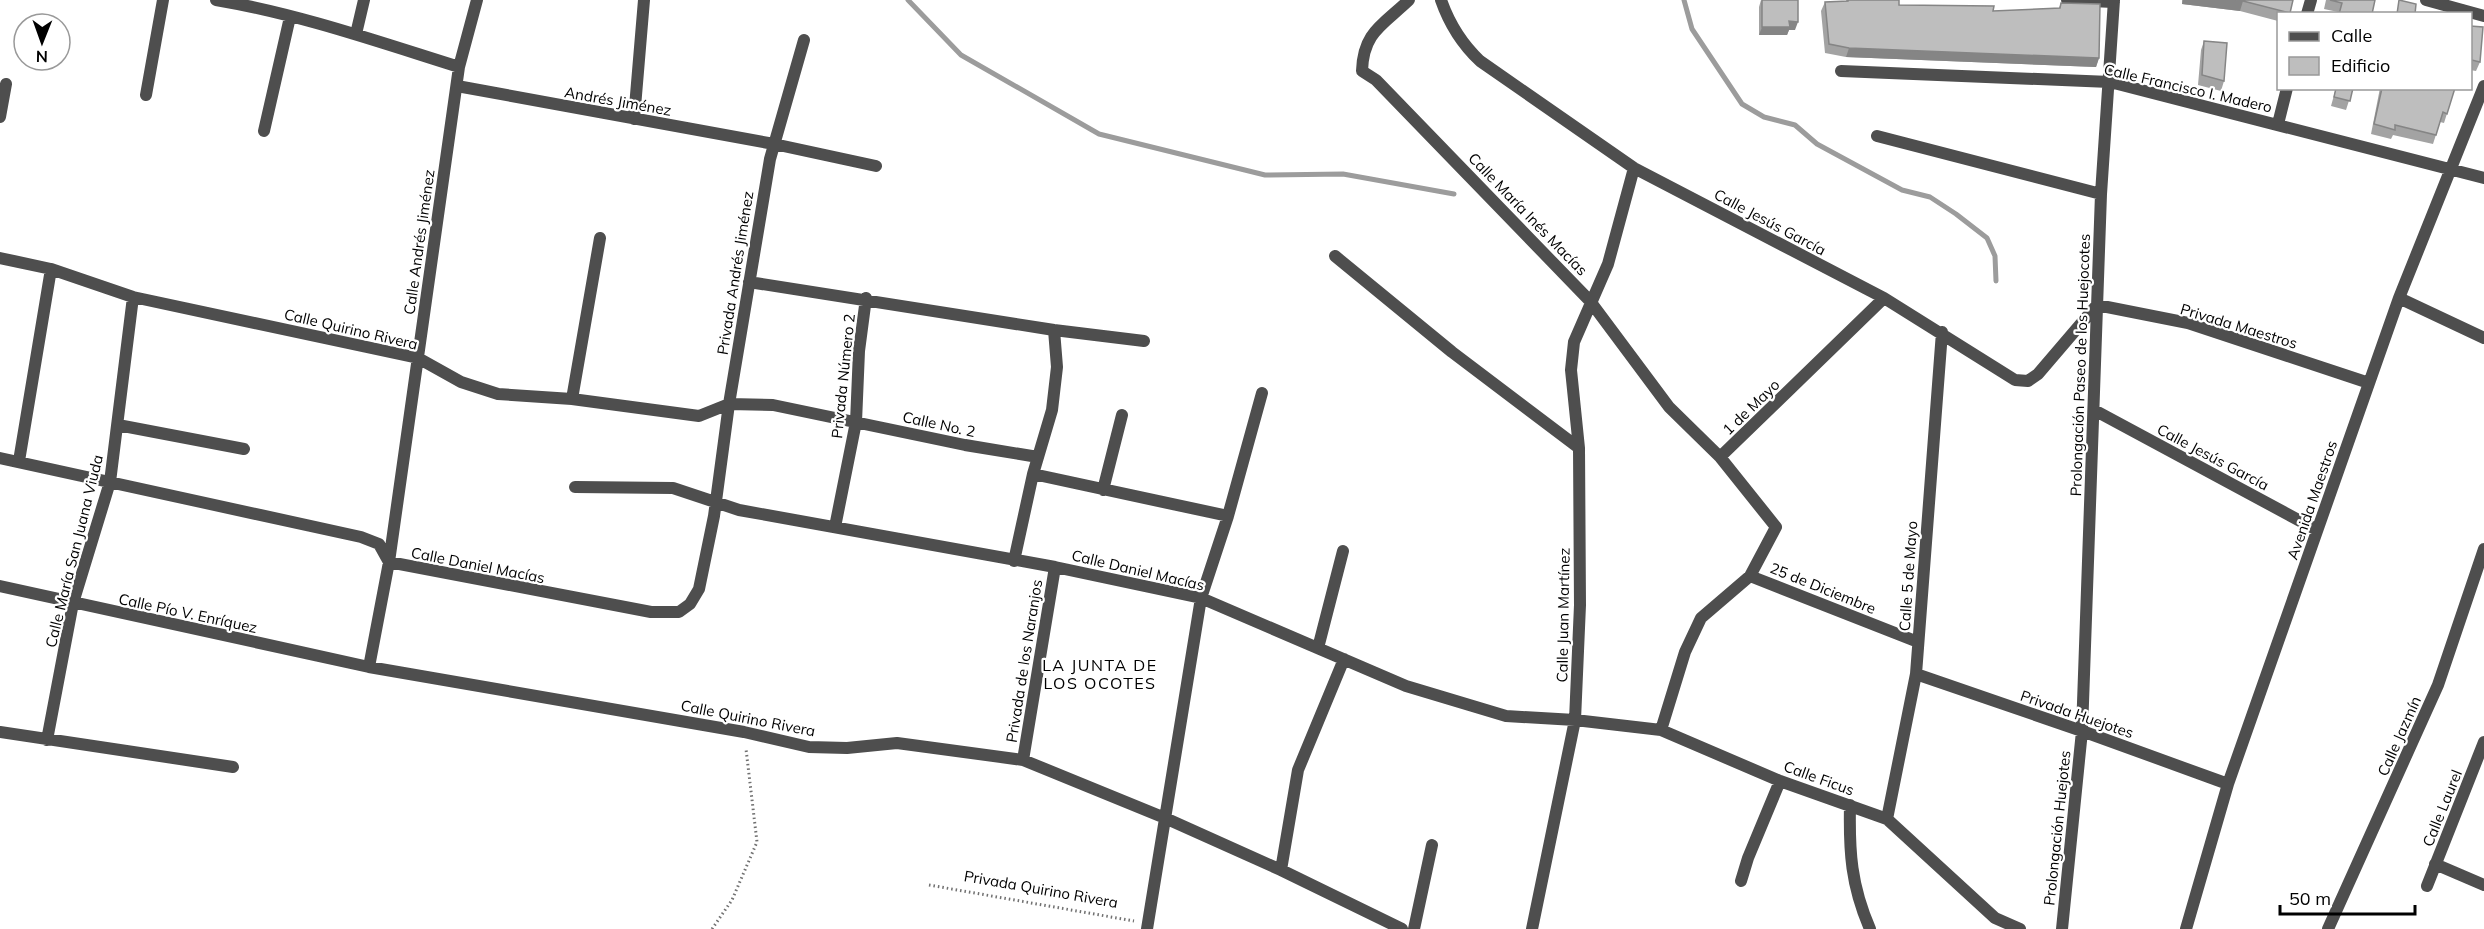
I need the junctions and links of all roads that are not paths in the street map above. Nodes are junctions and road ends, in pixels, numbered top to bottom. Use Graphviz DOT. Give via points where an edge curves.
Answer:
graph roads {
  1 [pos="163,0"];
  2 [pos="216,0"];
  3 [pos="364,0"];
  4 [pos="477,0"];
  5 [pos="644,0"];
  6 [pos="1409,0"];
  7 [pos="1441,0"];
  8 [pos="2067,0"];
  9 [pos="2426,0"];
  10 [pos="2114,1"];
  11 [pos="2470,12"];
  12 [pos="290,17"];
  13 [pos="356,34"];
  14 [pos="804,40"];
  15 [pos="459,67"];
  16 [pos="1841,71"];
  17 [pos="2110,82"];
  18 [pos="6,84"];
  19 [pos="457,86"];
  20 [pos="2484,86"];
  21 [pos="2286,90"];
  22 [pos="146,94"];
  23 [pos="0,117"];
  24 [pos="634,119"];
  25 [pos="2278,124"];
  26 [pos="264,131"];
  27 [pos="1876,136"];
  28 [pos="774,144"];
  29 [pos="876,166"];
  30 [pos="1634,168"];
  31 [pos="2450,168"];
  32 [pos="2484,178"];
  33 [pos="2101,194"];
  34 [pos="600,238"];
  35 [pos="1335,256"];
  36 [pos="0,258"];
  37 [pos="51,269"];
  38 [pos="749,282"];
  39 [pos="133,297"];
  40 [pos="866,298"];
  41 [pos="1884,298"];
  42 [pos="2399,298"];
  43 [pos="1590,301"];
  44 [pos="2097,305"];
  45 [pos="1053,330"];
  46 [pos="1942,332"];
  47 [pos="2484,338"];
  48 [pos="1144,341"];
  49 [pos="418,358"];
  50 [pos="2369,383"];
  51 [pos="1262,393"];
  52 [pos="572,399"];
  53 [pos="729,404"];
  54 [pos="2094,410"];
  55 [pos="1122,415"];
  56 [pos="856,422"];
  57 [pos="118,425"];
  58 [pos="1578,448"];
  59 [pos="244,449"];
  60 [pos="1038,457"];
  61 [pos="1720,457"];
  62 [pos="0,458"];
  63 [pos="19,461"];
  64 [pos="1033,474"];
  65 [pos="110,482"];
  66 [pos="575,486"];
  67 [pos="1103,490"];
  68 [pos="716,500"];
  69 [pos="714,516"];
  70 [pos="1228,516"];
  71 [pos="835,527"];
  72 [pos="2317,530"];
  73 [pos="2484,549"];
  74 [pos="1343,550"];
  75 [pos="1014,561"];
  76 [pos="389,562"];
  77 [pos="1055,567"];
  78 [pos="1750,576"];
  79 [pos="0,586"];
  80 [pos="1201,598"];
  81 [pos="73,603"];
  82 [pos="1918,642"];
  83 [pos="1318,648"];
  84 [pos="1344,659"];
  85 [pos="369,667"];
  86 [pos="1916,674"];
  87 [pos="1575,720"];
  88 [pos="1661,730"];
  89 [pos="2082,731"];
  90 [pos="0,732"];
  91 [pos="47,740"];
  92 [pos="2484,742"];
  93 [pos="1023,760"];
  94 [pos="233,767"];
  95 [pos="1780,781"];
  96 [pos="2228,784"];
  97 [pos="1850,805"];
  98 [pos="1165,818"];
  99 [pos="1887,819"];
  100 [pos="1432,844"];
  101 [pos="2435,864"];
  102 [pos="1281,870"];
  103 [pos="1741,880"];
  104 [pos="2484,885"];
  105 [pos="2427,886"];
  106 [pos="1148,926"];
  107 [pos="1402,929"];
  108 [pos="1414,929"];
  109 [pos="1532,929"];
  110 [pos="1870,929"];
  111 [pos="2020,929"];
  112 [pos="2061,929"];
  113 [pos="2186,929"];
  114 [pos="2328,929"];
  1 -- 22 [label="street"];
  2 -- 12 [label="street"];
  3 -- 13 [label="street"];
  4 -- 15 [label="street, Calle Andrés Jiménez"];
  5 -- 24 [label="street"];
  6 -- 43 [label="street, Calle María Inés Macías" via="1367,39 1362,50 1362,70"];
  7 -- 30 [label="street, Calle Jesús García" via="1466,48 1480,61"];
  8 -- 10 [label="street"];
  9 -- 11 [label="street"];
  10 -- 17 [label="street, Prolongación Paseo de los Huejocotes"];
  12 -- 13 [label="street"];
  12 -- 26 [label="street"];
  13 -- 15 [label="street"];
  14 -- 28 [label="street, Privada Andrés Jiménez"];
  15 -- 19 [label="street, Calle Andrés Jiménez"];
  16 -- 17 [label="street, Calle Francisco I. Madero"];
  17 -- 25 [label="street, Calle Francisco I. Madero"];
  17 -- 33 [label="street, Prolongación Paseo de los Huejocotes"];
  18 -- 23 [label="street"];
  19 -- 24 [label="street, Andrés Jiménez"];
  19 -- 49 [label="street, Calle Andrés Jiménez"];
  20 -- 31 [label="street, Avenida Maestros"];
  21 -- 25 [label="street"];
  24 -- 28 [label="street, Andrés Jiménez"];
  25 -- 31 [label="street, Calle Francisco I. Madero"];
  27 -- 33 [label="street"];
  28 -- 29 [label="street, Andrés Jiménez"];
  28 -- 38 [label="street, Privada Andrés Jiménez"];
  30 -- 41 [label="street, Calle Jesús García"];
  30 -- 43 [label="street, Calle Juan Martínez" via="1608,264"];
  31 -- 32 [label="street, Calle Francisco I. Madero"];
  31 -- 42 [label="street, Avenida Maestros"];
  33 -- 44 [label="street, Prolongación Paseo de los Huejocotes"];
  34 -- 52 [label="street"];
  35 -- 58 [label="street"];
  36 -- 37 [label="street, Calle Quirino Rivera"];
  37 -- 39 [label="street, Calle Quirino Rivera"];
  37 -- 63 [label="street"];
  38 -- 40 [label="street"];
  38 -- 53 [label="street, Privada Andrés Jiménez"];
  39 -- 49 [label="street, Calle Quirino Rivera"];
  39 -- 57 [label="street, Calle María San Juana Viuda"];
  40 -- 45 [label="street"];
  40 -- 56 [label="street, Privada Número 2"];
  41 -- 46 [label="street, Calle Jesús García"];
  41 -- 61 [label="street, 1 de Mayo"];
  42 -- 47 [label="street"];
  42 -- 50 [label="street, Avenida Maestros"];
  43 -- 58 [label="street, Calle Juan Martínez" via="1574,342 1571,370"];
  43 -- 61 [label="street, Calle María Inés Macías" via="1669,407"];
  44 -- 46 [label="street, Calle Jesús García" via="2028,381 2015,380"];
  44 -- 50 [label="street, Privada Maestros" via="2188,324"];
  44 -- 54 [label="street, Prolongación Paseo de los Huejocotes"];
  45 -- 48 [label="street"];
  45 -- 60 [label="street" via="1057,367 1052,410"];
  46 -- 82 [label="street, Calle 5 de Mayo"];
  49 -- 52 [label="street, Calle Quirino Rivera" via="461,382 498,394"];
  49 -- 76 [label="street, Calle Andrés Jiménez"];
  50 -- 72 [label="street, Avenida Maestros"];
  51 -- 70 [label="street"];
  52 -- 53 [label="street, Calle Quirino Rivera" via="699,416"];
  53 -- 56 [label="street, Calle No. 2" via="773,405"];
  53 -- 68 [label="street, Privada Andrés Jiménez"];
  54 -- 72 [label="street, Calle Jesús García"];
  54 -- 89 [label="street, Prolongación Paseo de los Huejocotes"];
  55 -- 67 [label="street"];
  56 -- 60 [label="street, Calle No. 2"];
  56 -- 71 [label="street, Privada Número 2"];
  57 -- 59 [label="street"];
  57 -- 65 [label="street, Calle María San Juana Viuda"];
  58 -- 87 [label="street, Calle Juan Martínez" via="1580,605"];
  60 -- 64 [label="street"];
  61 -- 78 [label="street, 1 de Mayo" via="1776,527"];
  62 -- 63 [label="street, Calle Daniel Macías"];
  63 -- 65 [label="street, Calle Daniel Macías"];
  64 -- 67 [label="street"];
  64 -- 75 [label="street"];
  65 -- 76 [label="street, Calle Daniel Macías" via="361,537 379,544"];
  65 -- 81 [label="street, Calle María San Juana Viuda"];
  66 -- 68 [label="street, Calle Daniel Macías" via="673,488"];
  67 -- 70 [label="street"];
  68 -- 69 [label="street, Privada Andrés Jiménez"];
  68 -- 71 [label="street, Calle Daniel Macías" via="739,510"];
  69 -- 76 [label="street, Calle Daniel Macías" via="699,589 690,604 679,612 640,611"];
  70 -- 80 [label="street"];
  71 -- 75 [label="street, Calle Daniel Macías"];
  72 -- 96 [label="street, Avenida Maestros"];
  73 -- 114 [label="street, Calle Jazmín" via="2438,685"];
  74 -- 83 [label="street"];
  75 -- 77 [label="street, Calle Daniel Macías"];
  76 -- 85 [label="street, Calle Andrés Jiménez"];
  77 -- 80 [label="street, Calle Daniel Macías"];
  77 -- 93 [label="street, Privada de los Naranjos"];
  78 -- 82 [label="street, 25 de Diciembre"];
  78 -- 88 [label="street, 1 de Mayo" via="1701,618 1685,651"];
  79 -- 81 [label="street, Calle Pío V. Enríquez"];
  80 -- 83 [label="street, Calle Daniel Macías"];
  80 -- 98 [label="street"];
  81 -- 85 [label="street, Calle Pío V. Enríquez"];
  81 -- 91 [label="street, Calle María San Juana Viuda"];
  82 -- 86 [label="street, Calle 5 de Mayo"];
  83 -- 84 [label="street, Calle Daniel Macías"];
  84 -- 87 [label="street, Calle Daniel Macías" via="1406,686 1506,716"];
  84 -- 102 [label="street" via="1298,770"];
  85 -- 93 [label="street, Calle Quirino Rivera" via="744,732 809,747 897,743"];
  86 -- 89 [label="street, Privada Huejotes"];
  86 -- 99 [label="street, Calle 5 de Mayo"];
  87 -- 88 [label="street, Calle Ficus"];
  87 -- 109 [label="street, Calle Juan Martínez"];
  88 -- 95 [label="street, Calle Ficus"];
  89 -- 96 [label="street, Privada Huejotes"];
  89 -- 112 [label="street, Prolongación Huejotes"];
  90 -- 91 [label="street"];
  91 -- 94 [label="street"];
  92 -- 101 [label="street, Calle Laurel"];
  93 -- 98 [label="street, Calle Quirino Rivera"];
  95 -- 97 [label="street, Calle Ficus"];
  95 -- 103 [label="street"];
  96 -- 113 [label="street, Avenida Maestros"];
  97 -- 99 [label="street, Calle Ficus"];
  97 -- 110 [label="street" via="1849,855"];
  98 -- 102 [label="street, Calle Quirino Rivera"];
  98 -- 106 [label="street"];
  99 -- 111 [label="street, Calle Ficus" via="1995,918"];
  100 -- 108 [label="street"];
  101 -- 104 [label="street"];
  101 -- 105 [label="street, Calle Laurel"];
  102 -- 107 [label="street, Calle Quirino Rivera"];
}
